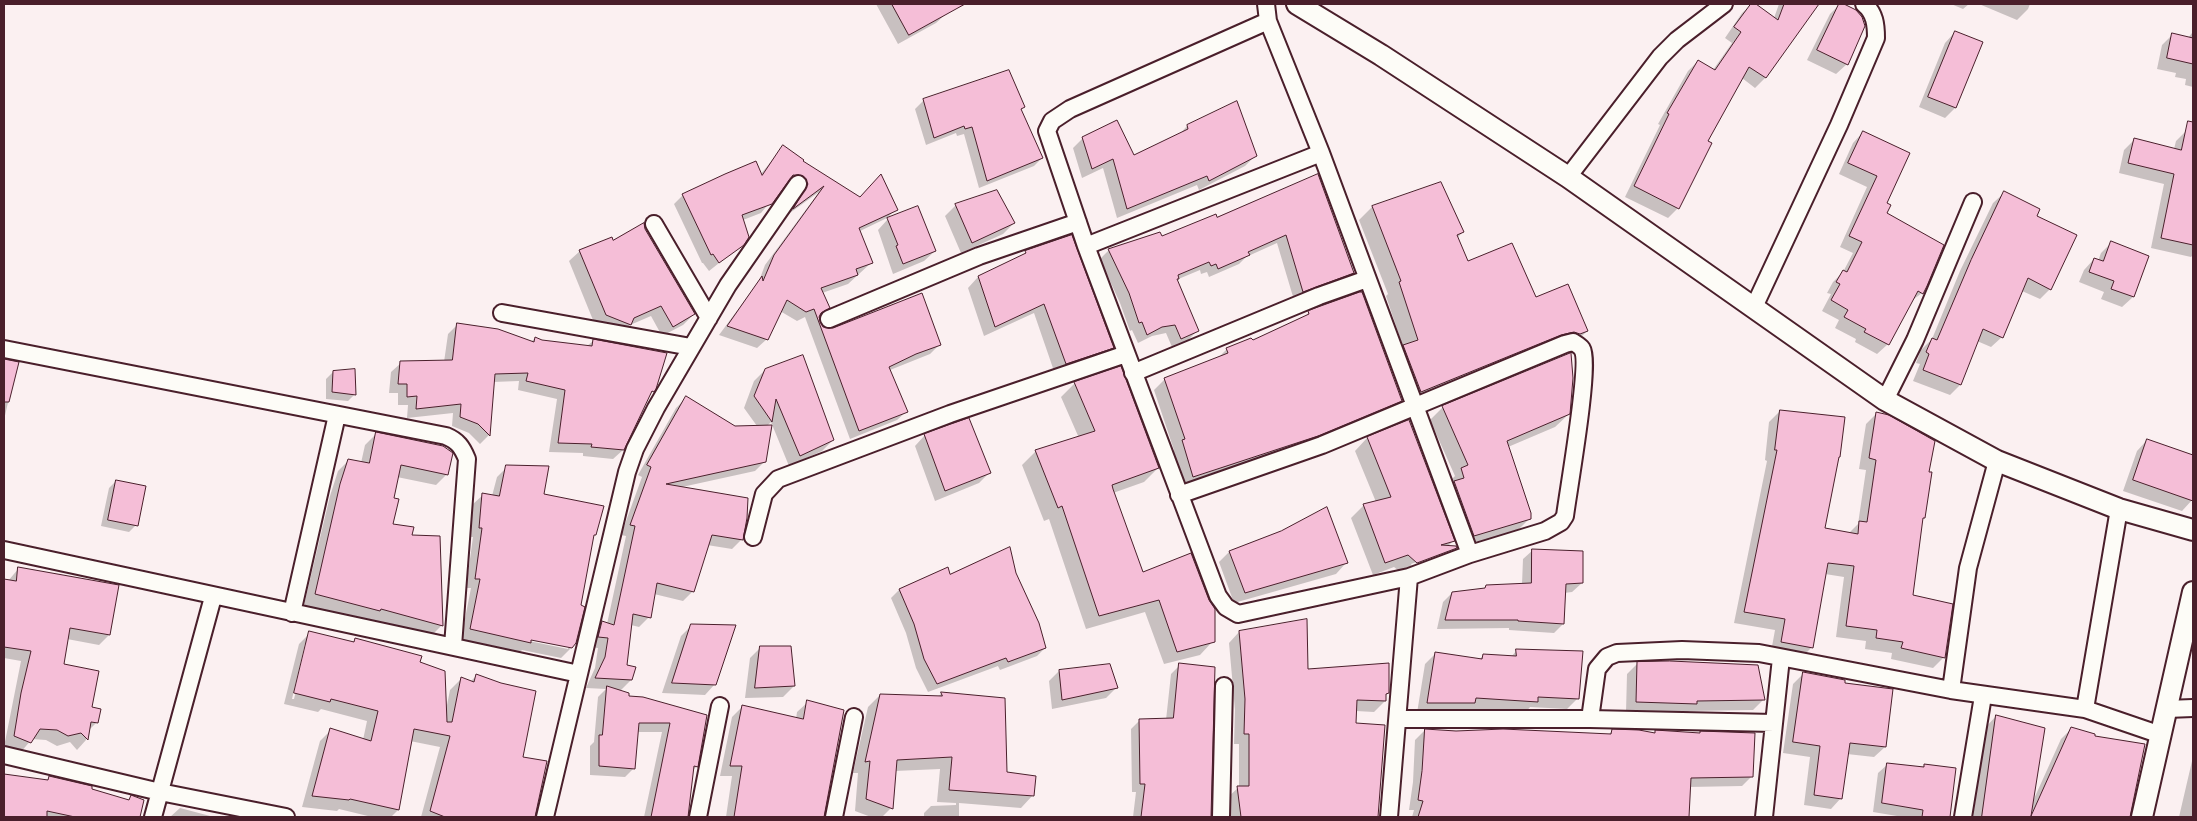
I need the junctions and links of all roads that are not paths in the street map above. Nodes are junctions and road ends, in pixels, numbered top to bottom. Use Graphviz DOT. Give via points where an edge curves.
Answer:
graph roads {
  1 [pos="1266,4"];
  2 [pos="1297,4"];
  3 [pos="1724,4"];
  4 [pos="1864,4"];
  5 [pos="1268,21"];
  6 [pos="1321,153"];
  7 [pos="1568,177"];
  8 [pos="798,184"];
  9 [pos="1973,202"];
  10 [pos="1078,222"];
  11 [pos="654,224"];
  12 [pos="1086,246"];
  13 [pos="1367,279"];
  14 [pos="1754,307"];
  15 [pos="502,313"];
  16 [pos="709,318"];
  17 [pos="829,319"];
  18 [pos="691,347"];
  19 [pos="4,349"];
  20 [pos="1126,354"];
  21 [pos="1133,373"];
  22 [pos="1885,400"];
  23 [pos="1415,405"];
  24 [pos="336,415"];
  25 [pos="1997,461"];
  26 [pos="1179,495"];
  27 [pos="2119,509"];
  28 [pos="2193,530"];
  29 [pos="753,537"];
  30 [pos="4,550"];
  31 [pos="1470,554"];
  32 [pos="1409,578"];
  33 [pos="2193,592"];
  34 [pos="213,597"];
  35 [pos="292,613"];
  36 [pos="453,646"];
  37 [pos="1781,658"];
  38 [pos="579,674"];
  39 [pos="1224,686"];
  40 [pos="1952,690"];
  41 [pos="1983,696"];
  42 [pos="720,706"];
  43 [pos="2193,708"];
  44 [pos="2085,709"];
  45 [pos="2167,709"];
  46 [pos="854,717"];
  47 [pos="1398,719"];
  48 [pos="1590,719"];
  49 [pos="1774,723"];
  50 [pos="2162,735"];
  51 [pos="4,755"];
  52 [pos="160,792"];
  53 [pos="154,817"];
  54 [pos="286,817"];
  55 [pos="545,817"];
  56 [pos="698,817"];
  57 [pos="834,817"];
  58 [pos="1222,817"];
  59 [pos="1389,817"];
  60 [pos="1764,817"];
  61 [pos="1963,817"];
  62 [pos="2142,817"];
  1 -- 5 [label="street"];
  2 -- 7 [label="street"];
  3 -- 7 [label="street" via="1660,57"];
  4 -- 14 [label="street" via="1872,12 1876,38 1839,126"];
  5 -- 6 [label="street"];
  5 -- 10 [label="street" via="1070,109 1052,121 1047,135"];
  6 -- 12 [label="street"];
  6 -- 13 [label="street"];
  7 -- 14 [label="street"];
  8 -- 16 [label="street" via="728,284"];
  9 -- 22 [label="street" via="1915,340"];
  10 -- 12 [label="street"];
  10 -- 17 [label="street" via="979,256"];
  11 -- 16 [label="street"];
  12 -- 20 [label="street"];
  13 -- 21 [label="street"];
  13 -- 23 [label="street"];
  14 -- 22 [label="street"];
  15 -- 18 [label="street"];
  16 -- 18 [label="street"];
  18 -- 38 [label="street" via="651,416 627,472"];
  19 -- 24 [label="street"];
  20 -- 21 [label="street"];
  20 -- 29 [label="street" via="950,414 778,478 764,494"];
  21 -- 26 [label="street"];
  22 -- 25 [label="street"];
  23 -- 26 [label="street" via="1322,445"];
  23 -- 31 [label="street"];
  23 -- 31 [label="street" via="1565,344 1573,342 1582,349 1583,394 1565,516 1545,531"];
  24 -- 35 [label="street"];
  24 -- 36 [label="street" via="446,436 456,440 462,448 467,459"];
  25 -- 27 [label="street"];
  25 -- 40 [label="street" via="1968,568"];
  26 -- 32 [label="street" via="1218,596 1226,607 1238,614"];
  27 -- 28 [label="street"];
  27 -- 44 [label="street"];
  30 -- 34 [label="street"];
  31 -- 32 [label="street"];
  32 -- 47 [label="street"];
  33 -- 45 [label="street"];
  34 -- 35 [label="street"];
  34 -- 52 [label="street"];
  35 -- 36 [label="street"];
  36 -- 38 [label="street"];
  37 -- 40 [label="street"];
  37 -- 48 [label="street" via="1759,653 1692,650 1618,653 1607,657 1597,669"];
  37 -- 49 [label="street"];
  38 -- 55 [label="street"];
  39 -- 58 [label="street"];
  40 -- 41 [label="street"];
  41 -- 44 [label="street"];
  41 -- 61 [label="street"];
  42 -- 56 [label="street"];
  43 -- 45 [label="street"];
  44 -- 50 [label="street"];
  45 -- 50 [label="street"];
  46 -- 57 [label="street"];
  47 -- 48 [label="street"];
  47 -- 59 [label="street"];
  48 -- 49 [label="street"];
  49 -- 60 [label="street"];
  50 -- 62 [label="street"];
  51 -- 52 [label="street"];
  52 -- 53 [label="street"];
  52 -- 54 [label="street"];
}
